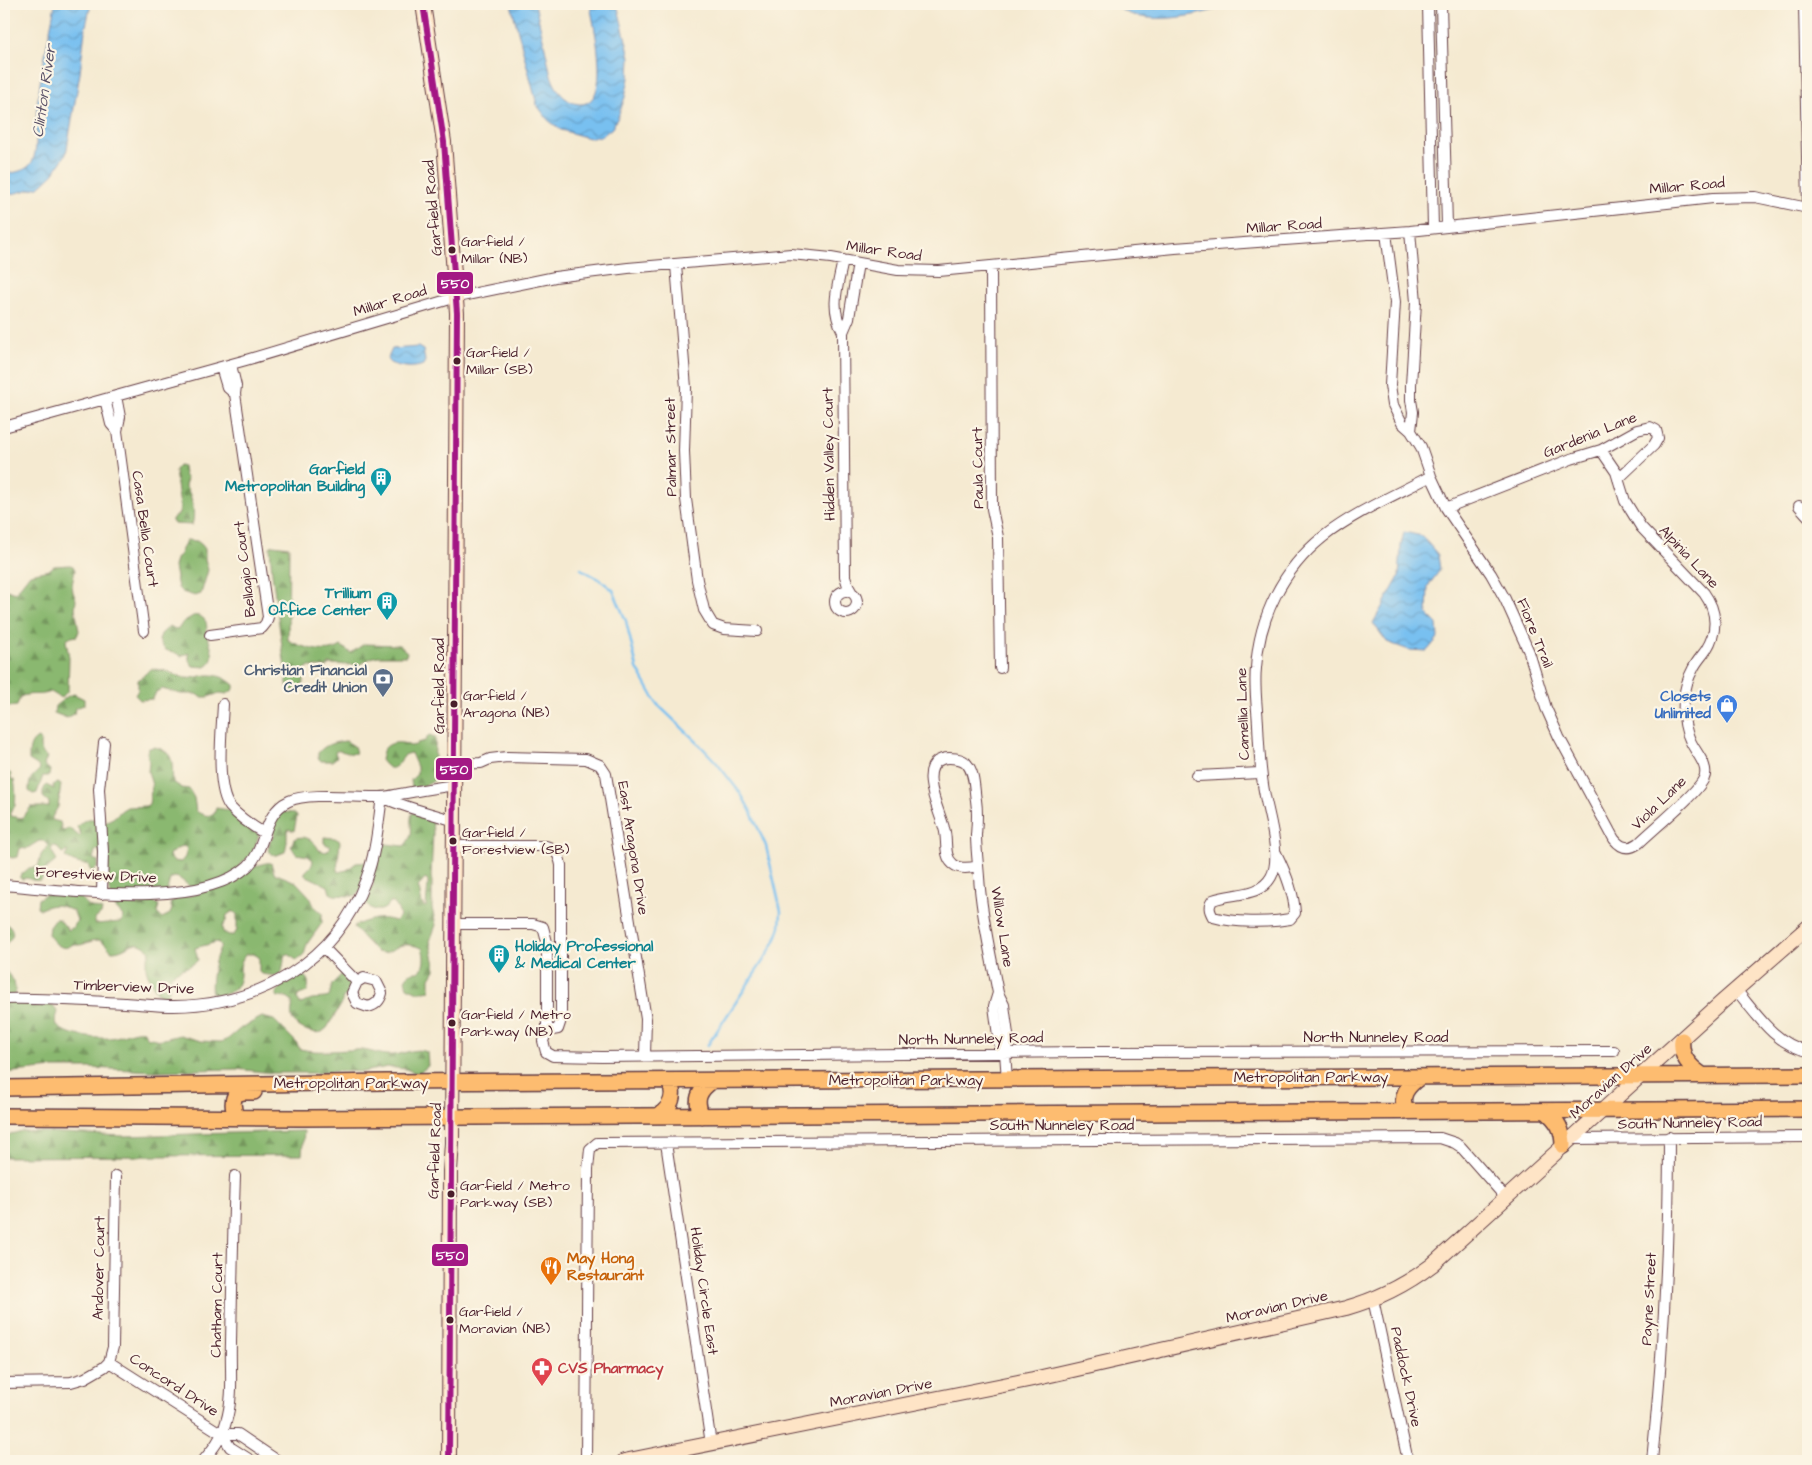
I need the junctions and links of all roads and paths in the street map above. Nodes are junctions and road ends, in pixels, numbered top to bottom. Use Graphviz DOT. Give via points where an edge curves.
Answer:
graph roads {
  1 [pos="424,4"];
  2 [pos="1428,4"];
  3 [pos="1441,4"];
  4 [pos="1804,4"];
  5 [pos="1429,46"];
  6 [pos="1442,46"];
  7 [pos="1431,128"];
  8 [pos="1444,128"];
  9 [pos="1808,208"];
  10 [pos="1447,226"];
  11 [pos="1433,228"];
  12 [pos="1410,231"];
  13 [pos="1386,233"];
  14 [pos="843,260"];
  15 [pos="858,263"];
  16 [pos="676,265"];
  17 [pos="991,267"];
  18 [pos="838,288"];
  19 [pos="853,291"];
  20 [pos="457,297"];
  21 [pos="843,332"];
  22 [pos="226,366"];
  23 [pos="116,396"];
  24 [pos="104,399"];
  25 [pos="4,427"];
  26 [pos="117,431"];
  27 [pos="1411,431"];
  28 [pos="1601,450"];
  29 [pos="1431,476"];
  30 [pos="1618,479"];
  31 [pos="1799,506"];
  32 [pos="1446,508"];
  33 [pos="1808,516"];
  34 [pos="846,576"];
  35 [pos="852,593"];
  36 [pos="839,594"];
  37 [pos="144,631"];
  38 [pos="757,631"];
  39 [pos="210,635"];
  40 [pos="1000,668"];
  41 [pos="223,704"];
  42 [pos="104,742"];
  43 [pos="455,764"];
  44 [pos="1260,773"];
  45 [pos="1706,774"];
  46 [pos="1197,776"];
  47 [pos="455,785"];
  48 [pos="382,797"];
  49 [pos="455,820"];
  50 [pos="264,833"];
  51 [pos="454,846"];
  52 [pos="1626,848"];
  53 [pos="1276,853"];
  54 [pos="978,866"];
  55 [pos="4,885"];
  56 [pos="102,894"];
  57 [pos="453,924"];
  58 [pos="1808,927"];
  59 [pos="324,948"];
  60 [pos="357,982"];
  61 [pos="1737,991"];
  62 [pos="4,999"];
  63 [pos="547,1031"];
  64 [pos="1682,1040"];
  65 [pos="1614,1051"];
  66 [pos="1808,1051"];
  67 [pos="1005,1053"];
  68 [pos="645,1056"];
  69 [pos="1808,1074"];
  70 [pos="1642,1075"];
  71 [pos="1702,1075"];
  72 [pos="1420,1077"];
  73 [pos="1007,1079"];
  74 [pos="712,1080"];
  75 [pos="669,1081"];
  76 [pos="386,1082"];
  77 [pos="453,1082"];
  78 [pos="4,1088"];
  79 [pos="1808,1109"];
  80 [pos="1603,1110"];
  81 [pos="1546,1111"];
  82 [pos="1406,1112"];
  83 [pos="4,1116"];
  84 [pos="658,1116"];
  85 [pos="702,1116"];
  86 [pos="452,1117"];
  87 [pos="236,1118"];
  88 [pos="1669,1137"];
  89 [pos="1808,1137"];
  90 [pos="1568,1142"];
  91 [pos="666,1143"];
  92 [pos="116,1176"];
  93 [pos="235,1176"];
  94 [pos="1506,1198"];
  95 [pos="1373,1299"];
  96 [pos="109,1362"];
  97 [pos="4,1383"];
  98 [pos="222,1434"];
  99 [pos="711,1444"];
  100 [pos="203,1461"];
  101 [pos="252,1461"];
  102 [pos="278,1461"];
  103 [pos="449,1461"];
  104 [pos="586,1461"];
  105 [pos="624,1461"];
  106 [pos="1408,1461"];
  107 [pos="1652,1461"];
  1 -- 20 [label="main road, Garfield Road" via="444,142"];
  2 -- 5 [label="street"];
  3 -- 6 [label="street"];
  4 -- 9 [label="street"];
  5 -- 6 [label="street"];
  5 -- 7 [label="street"];
  6 -- 8 [label="street"];
  7 -- 8 [label="street"];
  7 -- 11 [label="street"];
  8 -- 10 [label="street"];
  9 -- 10 [label="street, Millar Road" via="1755,197 1736,197"];
  10 -- 11 [label="street, Millar Road"];
  11 -- 12 [label="street, Millar Road"];
  12 -- 13 [label="street, Millar Road"];
  12 -- 27 [label="street" via="1416,302"];
  13 -- 17 [label="street, Millar Road" via="1175,248"];
  13 -- 27 [label="street, Fiore Trail" via="1395,302 1390,385 1393,405 1402,423"];
  14 -- 15 [label="street, Millar Road"];
  14 -- 16 [label="street, Millar Road" via="791,254"];
  14 -- 18 [label="street, Hidden Valley Court"];
  15 -- 17 [label="street, Millar Road" via="919,272"];
  15 -- 19 [label="street, Hidden Valley Court"];
  16 -- 20 [label="street, Millar Road" via="555,277"];
  16 -- 38 [label="street, Palmar Street" via="686,388 686,499 697,580 704,610 712,625"];
  17 -- 40 [label="street, Paula Court" via="992,509 998,537"];
  18 -- 19 [label="street"];
  18 -- 21 [label="street, Hidden Valley Court" via="836,320"];
  19 -- 21 [label="street, Hidden Valley Court" via="850,318"];
  20 -- 22 [label="street, Millar Road"];
  20 -- 43 [label="main road, Garfield Road"];
  21 -- 34 [label="street, Hidden Valley Court"];
  22 -- 23 [label="street, Millar Road"];
  22 -- 39 [label="street, Bellagio Court" via="226,383 235,394 268,617 262,628"];
  23 -- 24 [label="street, Millar Road"];
  23 -- 26 [label="street, Casa Bella Court" via="120,418"];
  24 -- 25 [label="street, Millar Road"];
  24 -- 26 [label="street, Casa Bella Court" via="111,424"];
  26 -- 37 [label="street, Casa Bella Court"];
  27 -- 29 [label="street, Fiore Trail" via="1421,447"];
  28 -- 30 [label="street, Alpinia Lane"];
  28 -- 30 [label="street, Gardenia Lane" via="1637,430 1650,427 1656,430 1658,438 1654,445"];
  28 -- 32 [label="street, Gardenia Lane"];
  29 -- 32 [label="street, Fiore Trail"];
  29 -- 44 [label="street, Camellia Lane" via="1345,521 1320,539 1287,574 1267,616 1256,668"];
  30 -- 45 [label="street, Alpinia Lane" via="1625,501 1641,527 1704,593 1713,610 1714,633 1693,668 1684,699 1686,729"];
  31 -- 33 [label="street"];
  32 -- 52 [label="street, Fiore Trail" via="1505,600 1525,643 1559,737 1614,839"];
  34 -- 35 [label="street, Hidden Valley Court"];
  34 -- 36 [label="street, Hidden Valley Court"];
  35 -- 36 [label="street"];
  35 -- 36 [label="street" via="857,599 856,606 845,612 839,610 835,603"];
  41 -- 50 [label="street" via="221,779 224,797 244,820"];
  42 -- 56 [label="street" via="99,788"];
  43 -- 47 [label="main road, Garfield Road"];
  43 -- 68 [label="street, East Aragona Drive" via="507,757 586,759 600,765 606,774 646,1019"];
  44 -- 46 [label="street"];
  44 -- 53 [label="street, Camellia Lane"];
  45 -- 52 [label="street, Viola Lane" via="1684,801 1639,843"];
  47 -- 48 [label="street, Forestview Drive"];
  47 -- 49 [label="main road, Garfield Road"];
  48 -- 49 [label="street, Forestview Drive" via="400,806"];
  48 -- 50 [label="street, Forestview Drive" via="307,797 288,801 272,815"];
  48 -- 59 [label="street, Timberview Drive" via="367,878 352,911"];
  49 -- 51 [label="main road, Garfield Road"];
  50 -- 56 [label="street, Forestview Drive" via="249,865 228,879 172,893"];
  51 -- 57 [label="main road, Garfield Road"];
  51 -- 63 [label="street" via="546,846 556,851 561,865 561,1020 558,1030"];
  53 -- 53 [label="street, Camellia Lane" via="1294,905 1295,913 1290,919 1278,922 1213,917 1209,910 1213,900 1247,894 1265,885 1274,870"];
  54 -- 54 [label="street, Willow Lane" via="978,815 972,775 964,761 943,758 936,762 930,774 931,789 945,830 947,857 959,868"];
  54 -- 67 [label="street, Willow Lane" via="998,993 1004,1005 1009,1042"];
  55 -- 56 [label="street, Forestview Drive"];
  57 -- 63 [label="street, North Nunneley Road" via="533,924 543,927 547,942"];
  57 -- 77 [label="main road, Garfield Road"];
  58 -- 61 [label="main road, Moravian Drive"];
  59 -- 60 [label="street"];
  59 -- 62 [label="street, Timberview Drive" via="278,982 219,1002 174,1006"];
  61 -- 64 [label="main road, Moravian Drive"];
  61 -- 66 [label="street" via="1783,1041"];
  63 -- 68 [label="street, North Nunneley Road" via="543,1041 546,1052 553,1056"];
  64 -- 70 [label="main road, Moravian Drive"];
  64 -- 71 [label="main road" via="1686,1061"];
  65 -- 67 [label="street, North Nunneley Road"];
  67 -- 68 [label="street, North Nunneley Road"];
  67 -- 73 [label="street, Willow Lane"];
  69 -- 71 [label="main road, Metropolitan Parkway"];
  70 -- 71 [label="main road, Metropolitan Parkway"];
  70 -- 72 [label="main road, Metropolitan Parkway"];
  70 -- 80 [label="main road, Moravian Drive"];
  72 -- 73 [label="main road, Metropolitan Parkway"];
  72 -- 82 [label="main road" via="1404,1091"];
  73 -- 74 [label="main road, Metropolitan Parkway"];
  74 -- 75 [label="main road, Metropolitan Parkway"];
  74 -- 85 [label="main road" via="698,1096"];
  75 -- 77 [label="main road, Metropolitan Parkway"];
  75 -- 84 [label="main road" via="673,1098 668,1108"];
  76 -- 77 [label="main road, Metropolitan Parkway"];
  76 -- 78 [label="main road, Metropolitan Parkway"];
  76 -- 87 [label="main road" via="366,1092 243,1092 236,1094 233,1102"];
  77 -- 86 [label="main road, Garfield Road"];
  79 -- 80 [label="main road"];
  80 -- 81 [label="main road"];
  80 -- 90 [label="main road, Moravian Drive"];
  81 -- 82 [label="main road"];
  81 -- 90 [label="main road" via="1560,1126"];
  82 -- 85 [label="main road"];
  83 -- 87 [label="main road"];
  84 -- 85 [label="main road"];
  84 -- 86 [label="main road"];
  86 -- 87 [label="main road"];
  86 -- 103 [label="main road, Garfield Road"];
  88 -- 89 [label="street, South Nunneley Road"];
  88 -- 90 [label="street, South Nunneley Road"];
  88 -- 107 [label="street, Payne Street" via="1668,1232"];
  90 -- 94 [label="main road, Moravian Drive"];
  91 -- 94 [label="street, South Nunneley Road" via="1440,1138 1461,1147"];
  91 -- 99 [label="street, Holiday Circle East"];
  91 -- 104 [label="street, South Nunneley Road" via="602,1143 593,1146 588,1154"];
  92 -- 96 [label="street, Andover Court" via="113,1347"];
  93 -- 98 [label="street, Chatham Court" via="230,1352 232,1391"];
  94 -- 95 [label="main road, Moravian Drive" via="1422,1273"];
  95 -- 99 [label="main road, Moravian Drive" via="1346,1308 1033,1379"];
  95 -- 106 [label="street, Paddock Drive"];
  96 -- 97 [label="street" via="96,1372 71,1382"];
  96 -- 98 [label="street, Concord Drive"];
  98 -- 100 [label="street, Chatham Court"];
  98 -- 101 [label="street, Concord Drive" via="230,1447"];
  98 -- 102 [label="street, Concord Drive" via="238,1434"];
  99 -- 105 [label="main road, Moravian Drive"];
}
